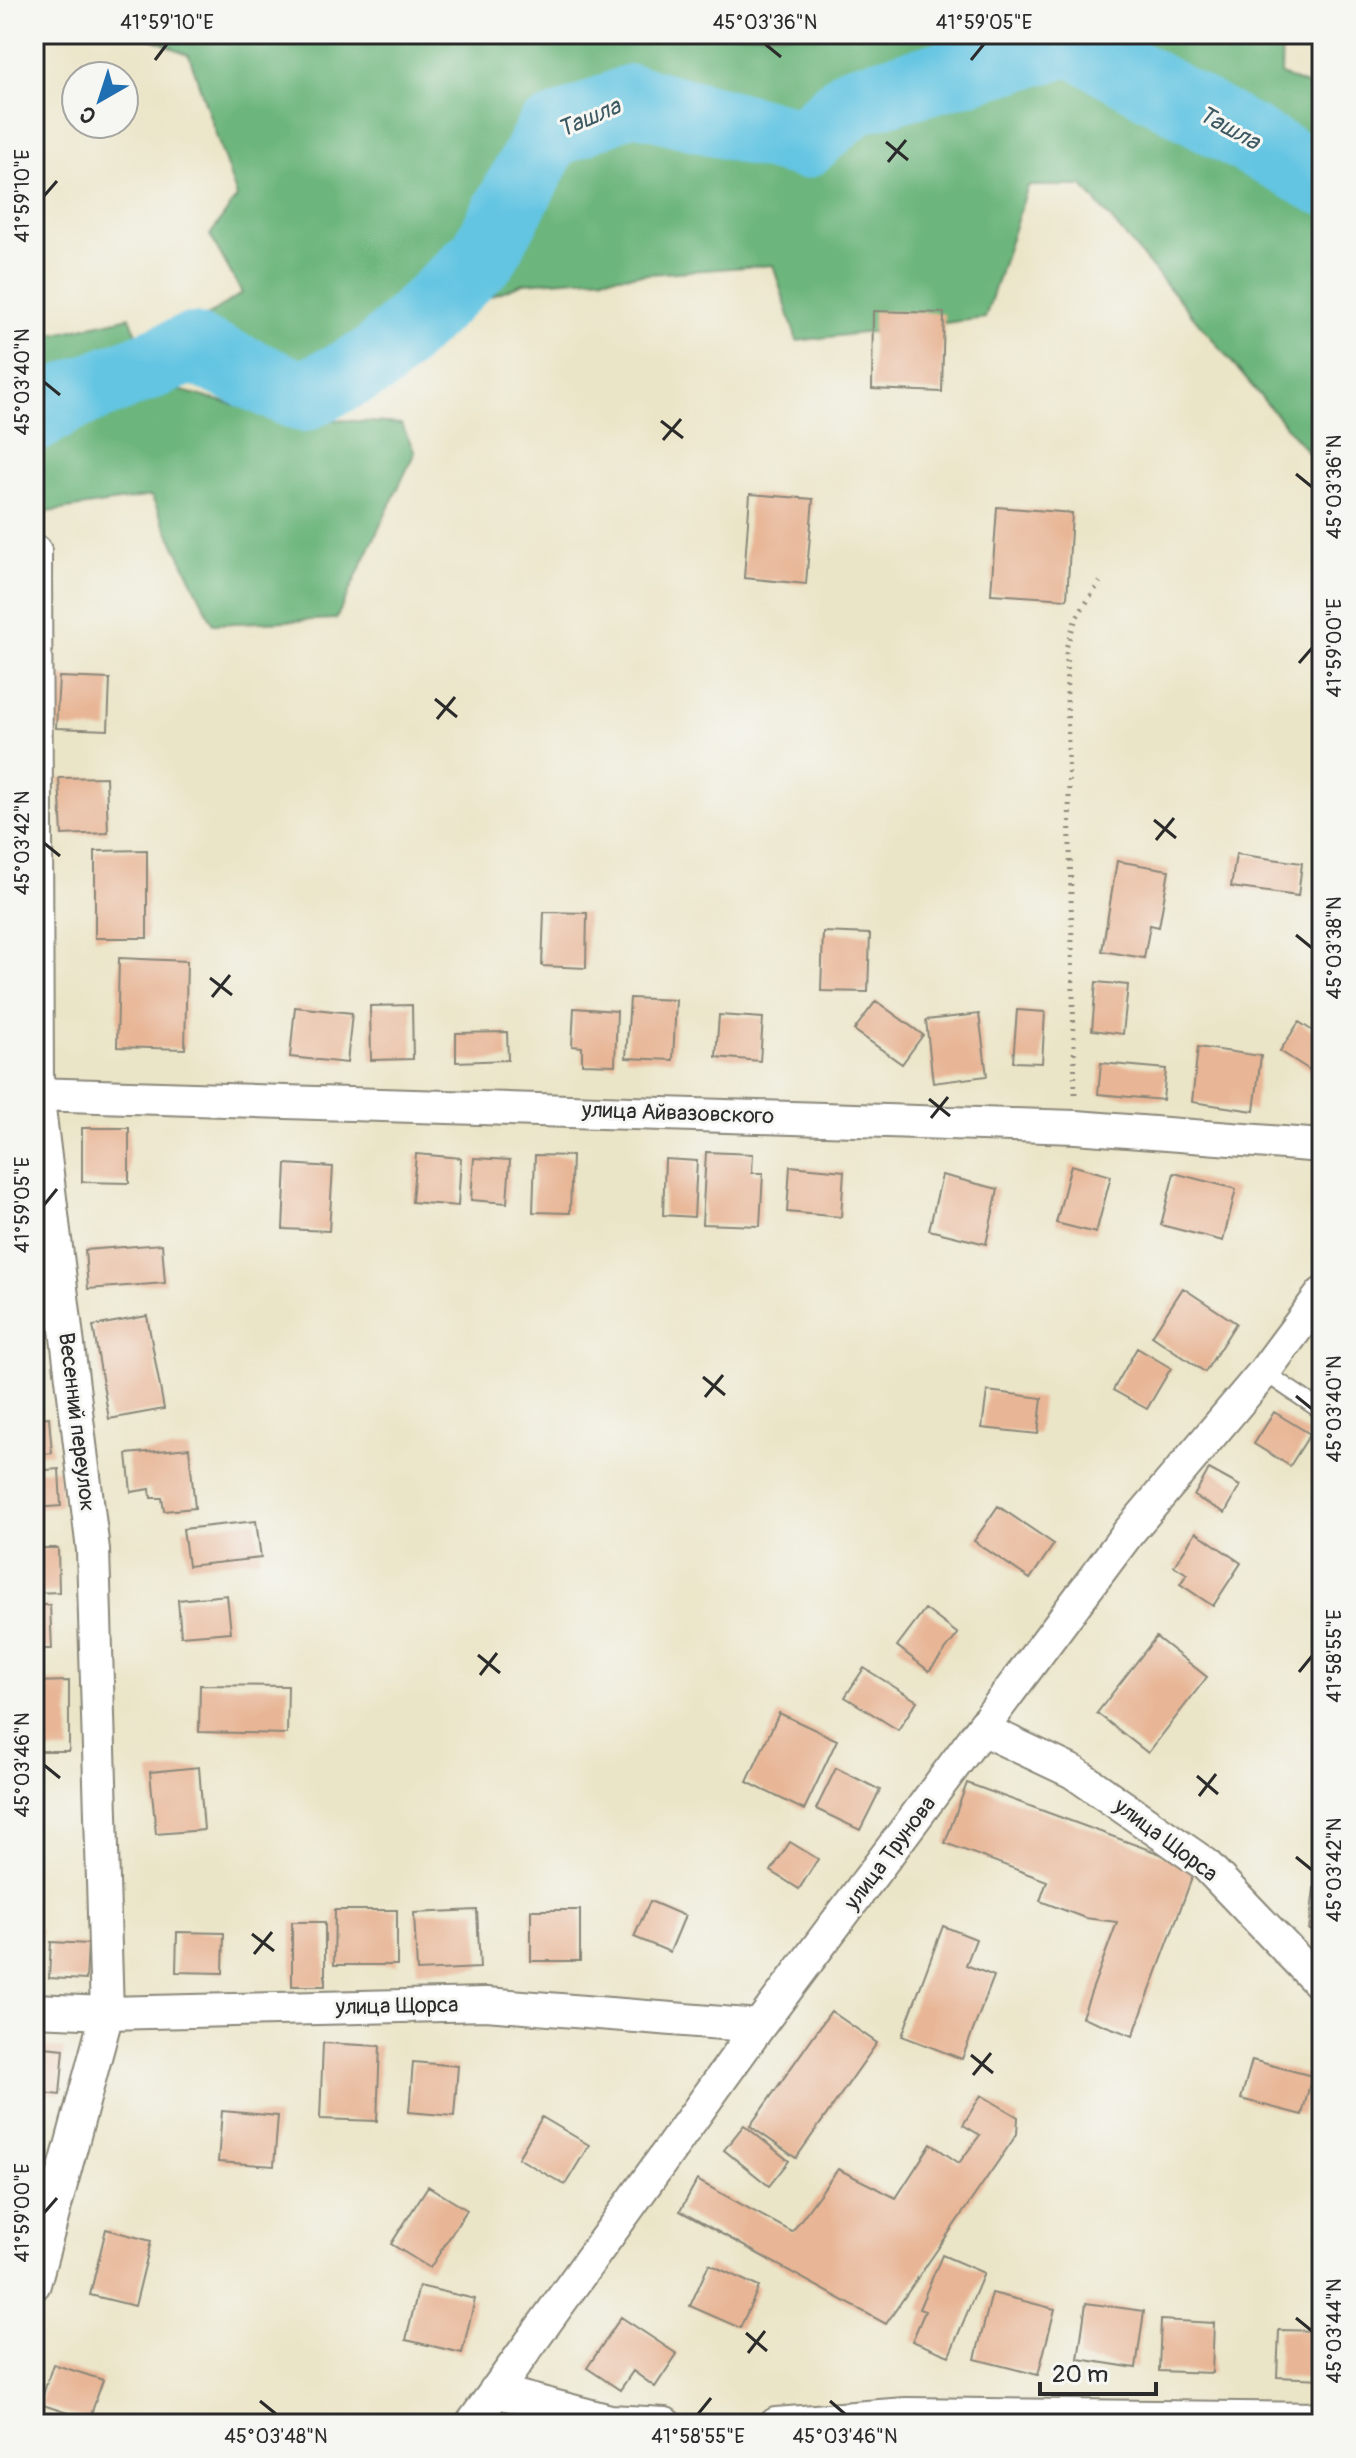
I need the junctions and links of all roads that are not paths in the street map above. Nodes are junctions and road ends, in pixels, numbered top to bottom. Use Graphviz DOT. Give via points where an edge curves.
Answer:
graph roads {
  1 [pos="35,551"];
  2 [pos="35,1093"];
  3 [pos="1322,1146"];
  4 [pos="1322,1294"];
  5 [pos="1264,1372"];
  6 [pos="1322,1411"];
  7 [pos="984,1730"];
  8 [pos="1322,1986"];
  9 [pos="34,2010"];
  10 [pos="107,2013"];
  11 [pos="759,2026"];
  12 [pos="34,2284"];
  13 [pos="495,2391"];
  14 [pos="1322,2419"];
  15 [pos="472,2424"];
  16 [pos="665,2424"];
  17 [pos="776,2424"];
  1 -- 2 [label="street, Весенний переулок"];
  2 -- 3 [label="street, улица Айвазовского" via="1076,1127"];
  2 -- 10 [label="street, Весенний переулок" via="93,1550"];
  4 -- 5 [label="street, улица Трунова"];
  5 -- 6 [label="lane"];
  5 -- 7 [label="street, улица Трунова" via="1128,1533"];
  7 -- 8 [label="street, улица Щорса" via="1073,1772 1205,1864"];
  7 -- 11 [label="street, улица Трунова"];
  9 -- 10 [label="street, улица Щорса"];
  10 -- 11 [label="street, улица Щорса" via="486,2004"];
  10 -- 12 [label="street, Весенний переулок"];
  11 -- 13 [label="street, улица Трунова"];
  13 -- 15 [label="street, улица Трунова"];
  13 -- 16 [label="street" via="610,2421"];
  14 -- 17 [label="street" via="906,2414"];
}
